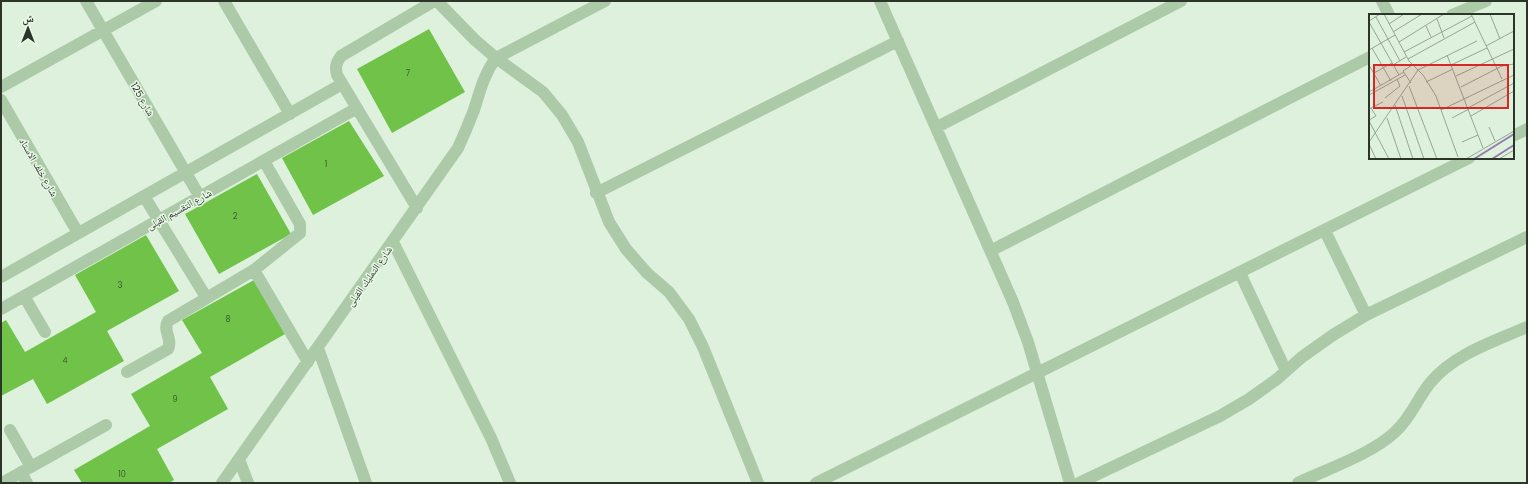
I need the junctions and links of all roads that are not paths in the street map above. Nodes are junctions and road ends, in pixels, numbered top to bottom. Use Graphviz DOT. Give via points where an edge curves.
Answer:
graph roads {
  1 [pos="86,1"];
  2 [pos="156,1"];
  3 [pos="224,1"];
  4 [pos="435,1"];
  5 [pos="605,1"];
  6 [pos="882,1"];
  7 [pos="1181,1"];
  8 [pos="1382,1"];
  9 [pos="1486,1"];
  10 [pos="1388,14"];
  11 [pos="1454,14"];
  12 [pos="103,31"];
  13 [pos="898,41"];
  14 [pos="496,58"];
  15 [pos="1369,58"];
  16 [pos="342,84"];
  17 [pos="1,88"];
  18 [pos="1,100"];
  19 [pos="357,108"];
  20 [pos="290,114"];
  21 [pos="937,127"];
  22 [pos="1527,129"];
  23 [pos="1514,136"];
  24 [pos="1463,159"];
  25 [pos="264,161"];
  26 [pos="185,173"];
  27 [pos="596,193"];
  28 [pos="144,196"];
  29 [pos="200,197"];
  30 [pos="417,208"];
  31 [pos="159,220"];
  32 [pos="1325,231"];
  33 [pos="78,233"];
  34 [pos="1527,237"];
  35 [pos="394,242"];
  36 [pos="992,250"];
  37 [pos="254,270"];
  38 [pos="1240,273"];
  39 [pos="1,277"];
  40 [pos="24,296"];
  41 [pos="206,297"];
  42 [pos="1,309"];
  43 [pos="1366,315"];
  44 [pos="1527,328"];
  45 [pos="45,332"];
  46 [pos="318,348"];
  47 [pos="308,362"];
  48 [pos="1286,371"];
  49 [pos="127,372"];
  50 [pos="1037,372"];
  51 [pos="106,425"];
  52 [pos="10,430"];
  53 [pos="239,459"];
  54 [pos="27,474"];
  55 [pos="2,483"];
  56 [pos="222,483"];
  57 [pos="248,483"];
  58 [pos="366,483"];
  59 [pos="510,483"];
  60 [pos="758,483"];
  61 [pos="816,483"];
  62 [pos="1070,483"];
  63 [pos="1079,483"];
  64 [pos="1298,483"];
  1 -- 12 [label="street, شارع 125"];
  2 -- 12 [label="street"];
  3 -- 20 [label="street"];
  4 -- 14 [label="street"];
  4 -- 16 [label="street" via="340,56 335,69"];
  5 -- 14 [label="street"];
  6 -- 13 [label="street"];
  7 -- 21 [label="street"];
  8 -- 10 [label="street"];
  9 -- 11 [label="street"];
  12 -- 17 [label="street"];
  12 -- 26 [label="street, شارع 125"];
  13 -- 21 [label="street"];
  13 -- 27 [label="street"];
  14 -- 27 [label="street" via="543,92 562,115 578,142"];
  14 -- 30 [label="street, شارع التمليك القبلى" via="483,79 458,148"];
  15 -- 36 [label="street"];
  16 -- 19 [label="street"];
  16 -- 20 [label="street"];
  18 -- 33 [label="street, شارع خلف الاستاد"];
  19 -- 25 [label="street, شارع التقسيم القبلى"];
  19 -- 30 [label="street"];
  20 -- 26 [label="street"];
  21 -- 36 [label="street"];
  22 -- 23 [label="street"];
  24 -- 32 [label="street"];
  25 -- 29 [label="street, شارع التقسيم القبلى"];
  25 -- 37 [label="street" via="301,230 298,236"];
  26 -- 28 [label="street"];
  26 -- 29 [label="street, شارع 125"];
  27 -- 60 [label="street" via="609,222 626,249 647,273 669,292 689,319 704,347"];
  28 -- 31 [label="street"];
  28 -- 33 [label="street"];
  29 -- 31 [label="street, شارع التقسيم القبلى"];
  30 -- 35 [label="street, شارع التمليك القبلى"];
  31 -- 40 [label="street, شارع التقسيم القبلى"];
  31 -- 41 [label="street"];
  32 -- 38 [label="street"];
  32 -- 43 [label="street"];
  33 -- 39 [label="street"];
  34 -- 43 [label="street"];
  35 -- 46 [label="street, شارع التمليك القبلى"];
  35 -- 59 [label="street" via="491,438"];
  36 -- 50 [label="street"];
  37 -- 41 [label="street"];
  37 -- 47 [label="street"];
  38 -- 48 [label="street"];
  38 -- 50 [label="street"];
  40 -- 42 [label="street, شارع التقسيم القبلى"];
  40 -- 45 [label="street"];
  41 -- 49 [label="street" via="168,321 168,349"];
  43 -- 48 [label="street"];
  44 -- 64 [label="street" via="1470,352 1442,370 1427,387 1405,421 1384,442"];
  46 -- 47 [label="street, شارع التمليك القبلى"];
  46 -- 58 [label="street"];
  47 -- 53 [label="street, شارع التمليك القبلى"];
  48 -- 63 [label="street" via="1249,399 1220,416"];
  50 -- 61 [label="street"];
  50 -- 62 [label="street"];
  51 -- 54 [label="street"];
  52 -- 54 [label="street"];
  53 -- 56 [label="street, شارع التمليك القبلى"];
  53 -- 57 [label="street"];
  54 -- 55 [label="street"];
}
